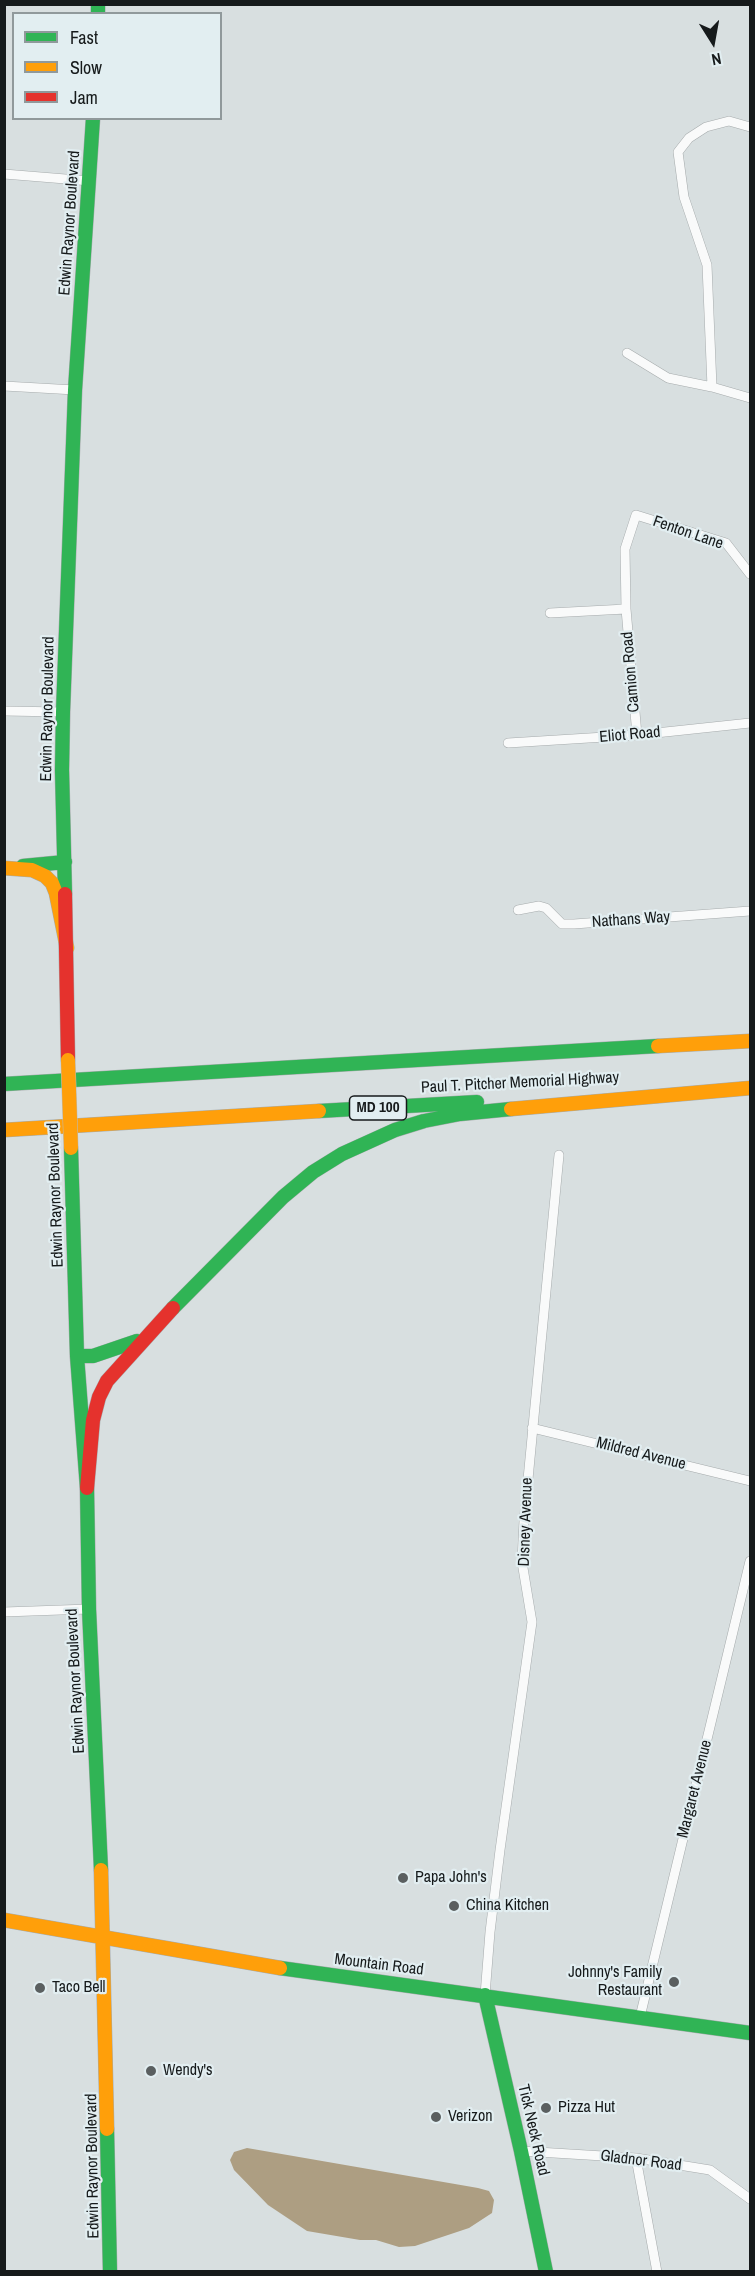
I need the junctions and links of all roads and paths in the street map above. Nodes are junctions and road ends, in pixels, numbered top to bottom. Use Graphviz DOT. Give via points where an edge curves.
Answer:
graph roads {
  1 [pos="93,120"];
  2 [pos="750,127"];
  3 [pos="4,174"];
  4 [pos="90,181"];
  5 [pos="627,353"];
  6 [pos="4,386"];
  7 [pos="712,387"];
  8 [pos="75,390"];
  9 [pos="750,398"];
  10 [pos="750,574"];
  11 [pos="626,609"];
  12 [pos="550,614"];
  13 [pos="4,711"];
  14 [pos="63,712"];
  15 [pos="750,723"];
  16 [pos="637,735"];
  17 [pos="508,744"];
  18 [pos="65,862"];
  19 [pos="4,868"];
  20 [pos="518,910"];
  21 [pos="750,911"];
  22 [pos="67,948"];
  23 [pos="750,1041"];
  24 [pos="4,1073"];
  25 [pos="139,1076"];
  26 [pos="4,1084"];
  27 [pos="750,1087"];
  28 [pos="4,1130"];
  29 [pos="559,1155"];
  30 [pos="146,1336"];
  31 [pos="77,1356"];
  32 [pos="532,1428"];
  33 [pos="750,1481"];
  34 [pos="87,1488"];
  35 [pos="750,1561"];
  36 [pos="89,1609"];
  37 [pos="4,1612"];
  38 [pos="4,1920"];
  39 [pos="104,1937"];
  40 [pos="485,1995"];
  41 [pos="640,2017"];
  42 [pos="750,2033"];
  43 [pos="521,2151"];
  44 [pos="636,2158"];
  45 [pos="750,2199"];
  46 [pos="110,2271"];
  47 [pos="546,2271"];
  48 [pos="657,2271"];
  1 -- 4 [label="main road, Edwin Raynor Boulevard"];
  2 -- 7 [label="street" via="729,121 706,127 689,138 678,152 684,197 707,265"];
  3 -- 4 [label="street"];
  4 -- 8 [label="main road, Edwin Raynor Boulevard"];
  5 -- 7 [label="street" via="668,378"];
  6 -- 8 [label="street"];
  7 -- 9 [label="street"];
  8 -- 14 [label="main road, Edwin Raynor Boulevard"];
  10 -- 11 [label="street, Fenton Lane" via="726,543 636,515 625,549"];
  11 -- 12 [label="street"];
  11 -- 16 [label="street, Camion Road"];
  13 -- 14 [label="street"];
  14 -- 18 [label="main road, Edwin Raynor Boulevard"];
  15 -- 16 [label="street, Eliot Road"];
  16 -- 17 [label="street, Eliot Road"];
  18 -- 19 [label="main road"];
  18 -- 22 [label="main road, Edwin Raynor Boulevard"];
  19 -- 22 [label="main road" via="32,870 52,883"];
  20 -- 21 [label="street, Nathans Way" via="539,906 562,924"];
  22 -- 31 [label="main road, Edwin Raynor Boulevard, bridge"];
  23 -- 25 [label="main road, Paul T. Pitcher Memorial Highway"];
  24 -- 25 [label="main road"];
  25 -- 26 [label="main road, Paul T. Pitcher Memorial Highway"];
  27 -- 28 [label="main road, Paul T. Pitcher Memorial Highway / MD 100"];
  27 -- 30 [label="main road" via="460,1114 395,1130 313,1172 283,1197"];
  29 -- 32 [label="street, Disney Avenue"];
  30 -- 31 [label="main road" via="115,1350"];
  30 -- 34 [label="main road" via="107,1381 99,1397"];
  31 -- 34 [label="main road, Edwin Raynor Boulevard"];
  32 -- 33 [label="street, Mildred Avenue"];
  32 -- 40 [label="street, Disney Avenue" via="522,1562 532,1622 500,1850"];
  34 -- 36 [label="main road, Edwin Raynor Boulevard"];
  35 -- 41 [label="street, Margaret Avenue"];
  36 -- 37 [label="street"];
  36 -- 39 [label="main road, Edwin Raynor Boulevard"];
  38 -- 39 [label="main road, Mountain Road"];
  39 -- 40 [label="main road, Mountain Road" via="320,1975"];
  39 -- 46 [label="main road, Edwin Raynor Boulevard"];
  40 -- 41 [label="main road, Mountain Road"];
  40 -- 43 [label="main road, Tick Neck Road"];
  41 -- 42 [label="main road, Mountain Road"];
  43 -- 44 [label="street, Gladnor Road"];
  43 -- 47 [label="main road, Tick Neck Road"];
  44 -- 45 [label="street, Gladnor Road" via="710,2170"];
  44 -- 48 [label="street"];
}
